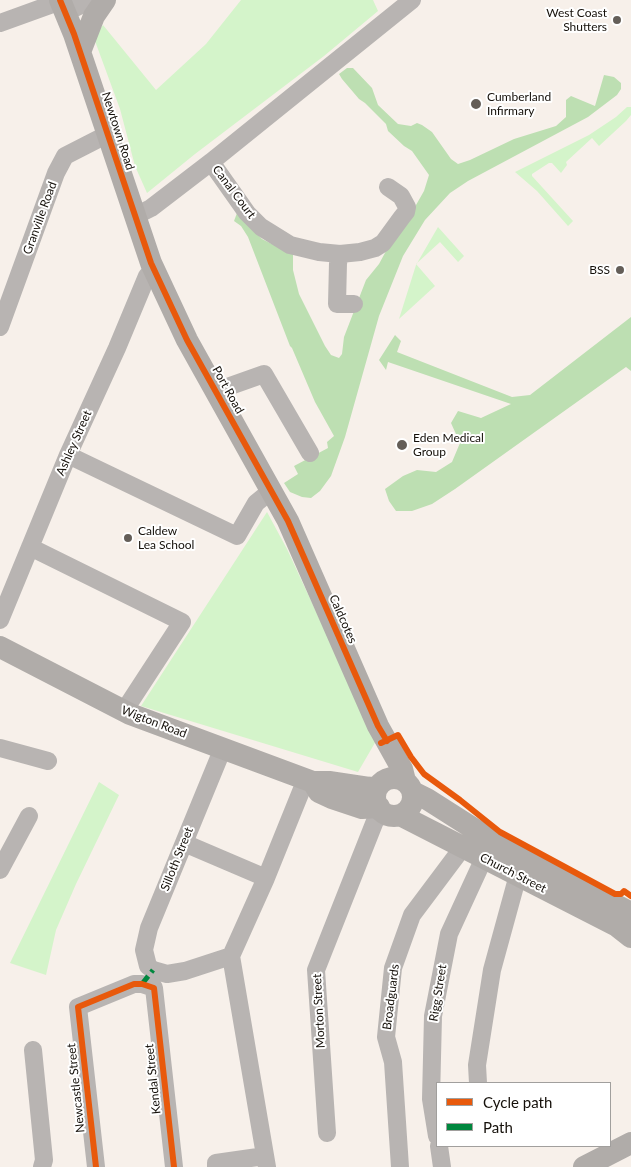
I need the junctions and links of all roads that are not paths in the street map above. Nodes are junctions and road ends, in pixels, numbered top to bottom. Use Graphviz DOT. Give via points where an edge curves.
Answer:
graph roads {
  1 [pos="91,0"];
  2 [pos="105,0"];
  3 [pos="412,0"];
  4 [pos="62,5"];
  5 [pos="0,23"];
  6 [pos="80,52"];
  7 [pos="108,134"];
  8 [pos="211,162"];
  9 [pos="388,186"];
  10 [pos="135,216"];
  11 [pos="340,254"];
  12 [pos="153,269"];
  13 [pos="354,304"];
  14 [pos="0,327"];
  15 [pos="216,391"];
  16 [pos="310,452"];
  17 [pos="68,455"];
  18 [pos="272,490"];
  19 [pos="288,521"];
  20 [pos="30,546"];
  21 [pos="0,620"];
  22 [pos="0,647"];
  23 [pos="124,711"];
  24 [pos="378,726"];
  25 [pos="0,748"];
  26 [pos="223,748"];
  27 [pos="48,761"];
  28 [pos="310,781"];
  29 [pos="409,786"];
  30 [pos="384,801"];
  31 [pos="29,816"];
  32 [pos="8,838"];
  33 [pos="184,843"];
  34 [pos="463,847"];
  35 [pos="484,858"];
  36 [pos="0,870"];
  37 [pos="518,876"];
  38 [pos="266,878"];
  39 [pos="629,927"];
  40 [pos="231,956"];
  41 [pos="150,981"];
  42 [pos="33,1050"];
  43 [pos="478,1082"];
  44 [pos="436,1130"];
  45 [pos="327,1134"];
  46 [pos="631,1143"];
  47 [pos="439,1147"];
  48 [pos="266,1162"];
  49 [pos="216,1165"];
  50 [pos="42,1167"];
  51 [pos="96,1167"];
  52 [pos="174,1167"];
  53 [pos="400,1167"];
  54 [pos="442,1167"];
  55 [pos="584,1167"];
  1 -- 4 [label="street"];
  2 -- 6 [label="main road" via="94,16"];
  3 -- 8 [label="street"];
  4 -- 5 [label="street"];
  4 -- 6 [label="main road, Newtown Road"];
  6 -- 7 [label="main road, Newtown Road"];
  7 -- 10 [label="main road, Newtown Road"];
  7 -- 14 [label="street, Granville Road" via="65,156"];
  8 -- 10 [label="street" via="151,208"];
  8 -- 11 [label="street, Canal Court" via="260,227 290,246"];
  9 -- 11 [label="street, Canal Court" via="401,196 406,207 398,224 375,248"];
  10 -- 12 [label="main road, Newtown Road"];
  11 -- 13 [label="street" via="337,304"];
  12 -- 15 [label="main road, Port Road"];
  12 -- 17 [label="street, Ashley Street" via="147,276"];
  15 -- 16 [label="street" via="264,374"];
  15 -- 18 [label="main road, Port Road"];
  17 -- 18 [label="street" via="237,536 256,503"];
  17 -- 20 [label="street, Ashley Street"];
  18 -- 19 [label="main road, Port Road"];
  19 -- 24 [label="main road, Caldcotes"];
  20 -- 21 [label="street, Ashley Street"];
  20 -- 23 [label="street" via="182,622"];
  22 -- 23 [label="main road, Wigton Road"];
  23 -- 26 [label="main road, Wigton Road"];
  24 -- 29 [label="main road, Caldcotes"];
  24 -- 30 [label="main road, Caldcotes"];
  25 -- 27 [label="street"];
  26 -- 28 [label="main road, Wigton Road"];
  26 -- 33 [label="street, Silloth Street"];
  28 -- 30 [label="main road, Wigton Road" via="319,792 362,808"];
  28 -- 38 [label="street" via="287,825"];
  29 -- 30 [label="main road" via="395,778 384,781"];
  29 -- 30 [label="main road" via="412,803 405,813"];
  29 -- 39 [label="main road, Church Street"];
  30 -- 34 [label="main road, Church Street"];
  30 -- 45 [label="street, Morton Street" via="316,970"];
  31 -- 32 [label="street"];
  32 -- 36 [label="street"];
  33 -- 38 [label="street"];
  33 -- 41 [label="street, Silloth Street" via="147,935 144,950"];
  34 -- 35 [label="main road, Church Street"];
  34 -- 53 [label="street, Broadguards" via="412,915 393,968 386,1037 393,1062"];
  35 -- 37 [label="main road, Church Street"];
  35 -- 44 [label="street, Rigg Street" via="449,934 433,1016 431,1099"];
  37 -- 39 [label="main road, Church Street" via="617,926"];
  37 -- 43 [label="street" via="492,970 477,1065"];
  38 -- 40 [label="street"];
  40 -- 41 [label="street"];
  40 -- 48 [label="street"];
  41 -- 51 [label="street, Newcastle Street" via="134,984 78,1007"];
  41 -- 52 [label="street, Kendal Street"];
  42 -- 50 [label="street" via="44,1160"];
  46 -- 55 [label="main road"];
  47 -- 54 [label="street"];
  48 -- 49 [label="street"];
}
